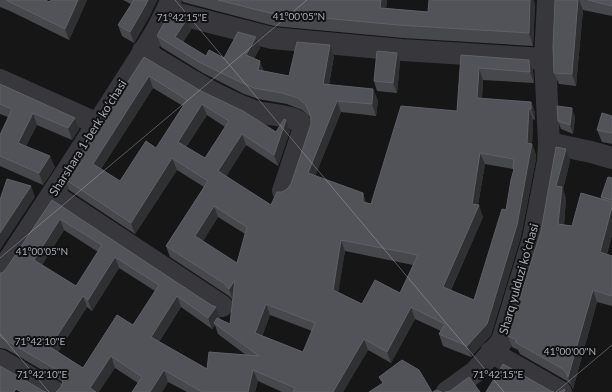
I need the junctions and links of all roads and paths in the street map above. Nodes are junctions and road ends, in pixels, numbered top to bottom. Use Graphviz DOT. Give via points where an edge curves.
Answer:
graph roads {
  1 [pos="548,0"];
  2 [pos="169,6"];
  3 [pos="143,52"];
  4 [pos="545,59"];
  5 [pos="0,80"];
  6 [pos="98,124"];
  7 [pos="549,143"];
  8 [pos="612,158"];
  9 [pos="283,190"];
  10 [pos="52,194"];
  11 [pos="0,273"];
  12 [pos="222,306"];
  13 [pos="491,352"];
  14 [pos="0,360"];
  15 [pos="55,392"];
  16 [pos="447,392"];
  17 [pos="561,392"];
  1 -- 4 [label="street, Sharq yulduzi koʻchasi"];
  2 -- 3 [label="street, Sharshara 1-berk koʻchasi"];
  2 -- 4 [label="street" via="272,38"];
  3 -- 6 [label="street, Sharshara 1-berk koʻchasi"];
  3 -- 9 [label="street" via="213,93 255,112 292,118 300,122 303,132"];
  4 -- 7 [label="street, Sharq yulduzi koʻchasi"];
  5 -- 6 [label="street"];
  6 -- 10 [label="street, Sharshara 1-berk koʻchasi"];
  7 -- 8 [label="street"];
  7 -- 13 [label="street, Sharq yulduzi koʻchasi" via="533,239 502,341"];
  10 -- 11 [label="street, Sharshara 1-berk koʻchasi"];
  10 -- 12 [label="street"];
  13 -- 16 [label="street, Sharq yulduzi koʻchasi" via="475,372"];
  13 -- 17 [label="street"];
  14 -- 15 [label="street"];
}
